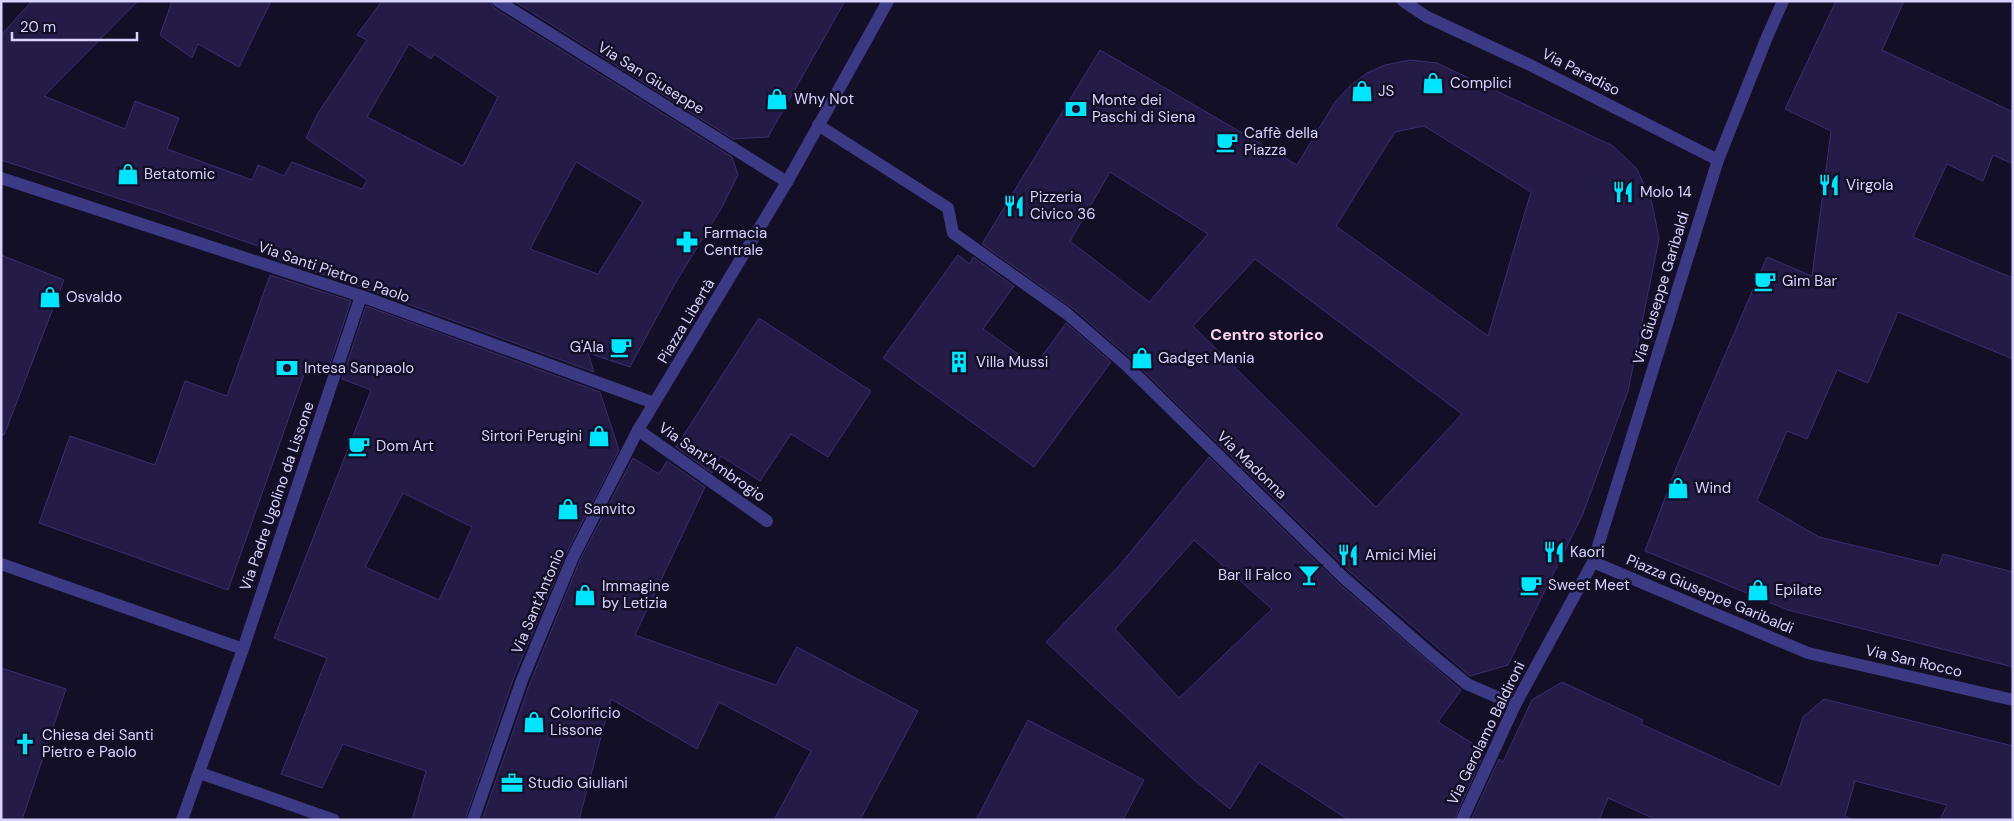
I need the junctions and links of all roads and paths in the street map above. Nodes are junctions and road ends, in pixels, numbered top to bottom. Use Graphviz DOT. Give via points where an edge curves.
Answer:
graph roads {
  1 [pos="498,1"];
  2 [pos="888,1"];
  3 [pos="1403,1"];
  4 [pos="1784,1"];
  5 [pos="818,125"];
  6 [pos="1718,160"];
  7 [pos="1,178"];
  8 [pos="787,182"];
  9 [pos="361,296"];
  10 [pos="654,403"];
  11 [pos="638,430"];
  12 [pos="767,521"];
  13 [pos="1593,562"];
  14 [pos="1,564"];
  15 [pos="243,649"];
  16 [pos="1808,653"];
  17 [pos="2013,700"];
  18 [pos="1515,705"];
  19 [pos="200,773"];
  20 [pos="182,820"];
  21 [pos="334,820"];
  22 [pos="473,820"];
  23 [pos="1462,820"];
  1 -- 8 [label="street, Via San Giuseppe"];
  2 -- 5 [label="street, Piazza Libertà"];
  3 -- 6 [label="street, Via Paradiso" via="1427,16"];
  4 -- 6 [label="street, Via Giuseppe Garibaldi"];
  5 -- 8 [label="street, Piazza Libertà"];
  5 -- 18 [label="street, Via Madonna" via="948,208 953,233 1066,313 1125,364 1344,577 1433,656 1467,684"];
  6 -- 13 [label="street, Via Giuseppe Garibaldi"];
  7 -- 9 [label="street, Via Santi Pietro e Paolo"];
  8 -- 10 [label="street, Piazza Libertà"];
  9 -- 10 [label="street, Via Santi Pietro e Paolo"];
  9 -- 15 [label="street, Via Padre Ugolino da Lissone"];
  10 -- 11 [label="street, Via Sant'Antonio"];
  11 -- 12 [label="street, Via Sant'Ambrogio"];
  11 -- 22 [label="street, Via Sant'Antonio" via="573,557 522,680"];
  13 -- 16 [label="street, Piazza Giuseppe Garibaldi"];
  13 -- 18 [label="street, Via Gerolamo Baldironi"];
  14 -- 15 [label="street"];
  15 -- 19 [label="street, Via Padre Ugolino da Lissone"];
  16 -- 17 [label="street, Via San Rocco"];
  18 -- 23 [label="street, Via Gerolamo Baldironi"];
  19 -- 20 [label="street, Via Padre Ugolino da Lissone"];
  19 -- 21 [label="street"];
}
